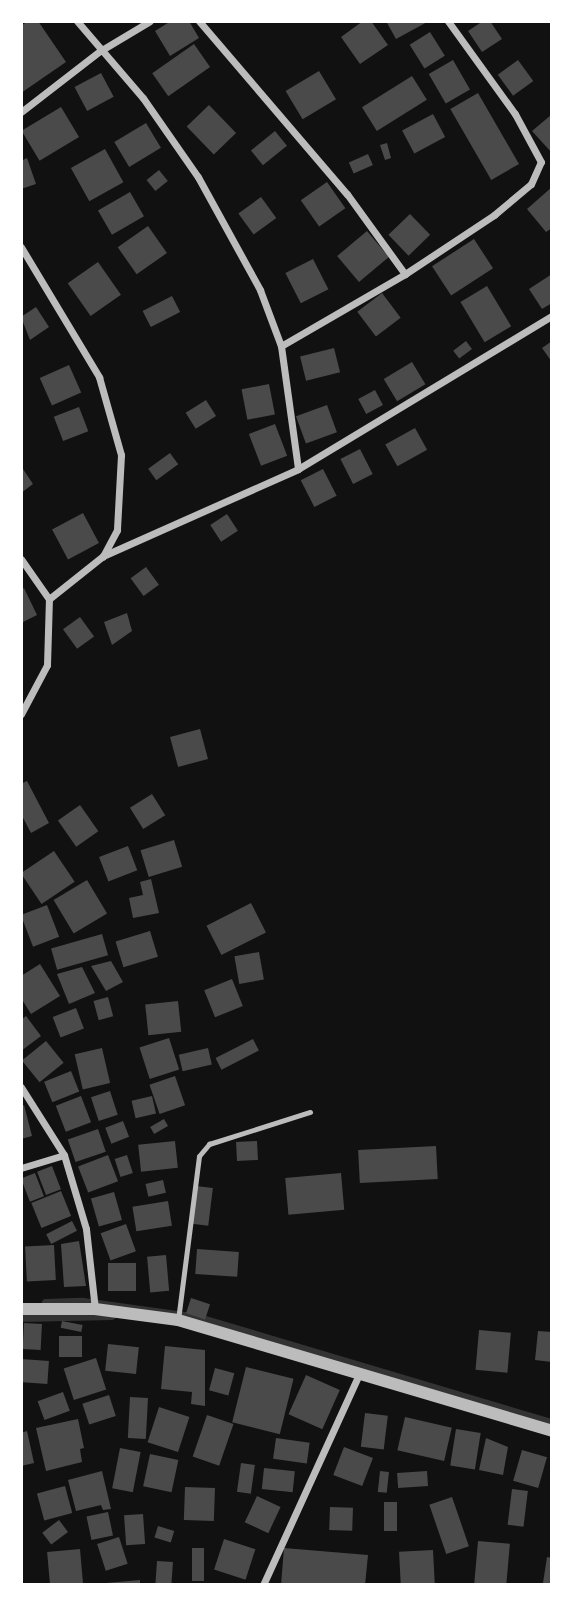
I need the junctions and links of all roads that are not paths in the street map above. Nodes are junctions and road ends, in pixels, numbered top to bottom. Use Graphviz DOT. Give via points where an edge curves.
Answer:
graph roads {
  1 [pos="77,21"];
  2 [pos="149,21"];
  3 [pos="199,21"];
  4 [pos="448,21"];
  5 [pos="100,51"];
  6 [pos="21,112"];
  7 [pos="21,247"];
  8 [pos="405,274"];
  9 [pos="552,317"];
  10 [pos="281,346"];
  11 [pos="298,469"];
  12 [pos="103,556"];
  13 [pos="21,559"];
  14 [pos="49,599"];
  15 [pos="21,714"];
  16 [pos="21,1087"];
  17 [pos="310,1112"];
  18 [pos="64,1155"];
  19 [pos="21,1168"];
  20 [pos="95,1309"];
  21 [pos="21,1310"];
  22 [pos="178,1321"];
  23 [pos="360,1372"];
  24 [pos="552,1431"];
  25 [pos="263,1585"];
  1 -- 5 [label="street"];
  2 -- 5 [label="street"];
  3 -- 8 [label="street" via="340,184"];
  4 -- 8 [label="street" via="515,114 541,162 531,184 494,215"];
  5 -- 6 [label="street"];
  5 -- 10 [label="street" via="143,98 198,177 260,290"];
  7 -- 12 [label="street" via="99,377 121,455 117,530"];
  8 -- 10 [label="street"];
  9 -- 11 [label="street"];
  10 -- 11 [label="street"];
  11 -- 12 [label="street"];
  12 -- 14 [label="street"];
  13 -- 14 [label="street"];
  14 -- 15 [label="street" via="47,665"];
  16 -- 18 [label="street"];
  17 -- 22 [label="lane" via="209,1144 199,1156"];
  18 -- 19 [label="street"];
  18 -- 20 [label="street" via="86,1228"];
  20 -- 21 [label="street"];
  20 -- 22 [label="street"];
  22 -- 23 [label="street"];
  23 -- 24 [label="street"];
  23 -- 25 [label="street"];
}
